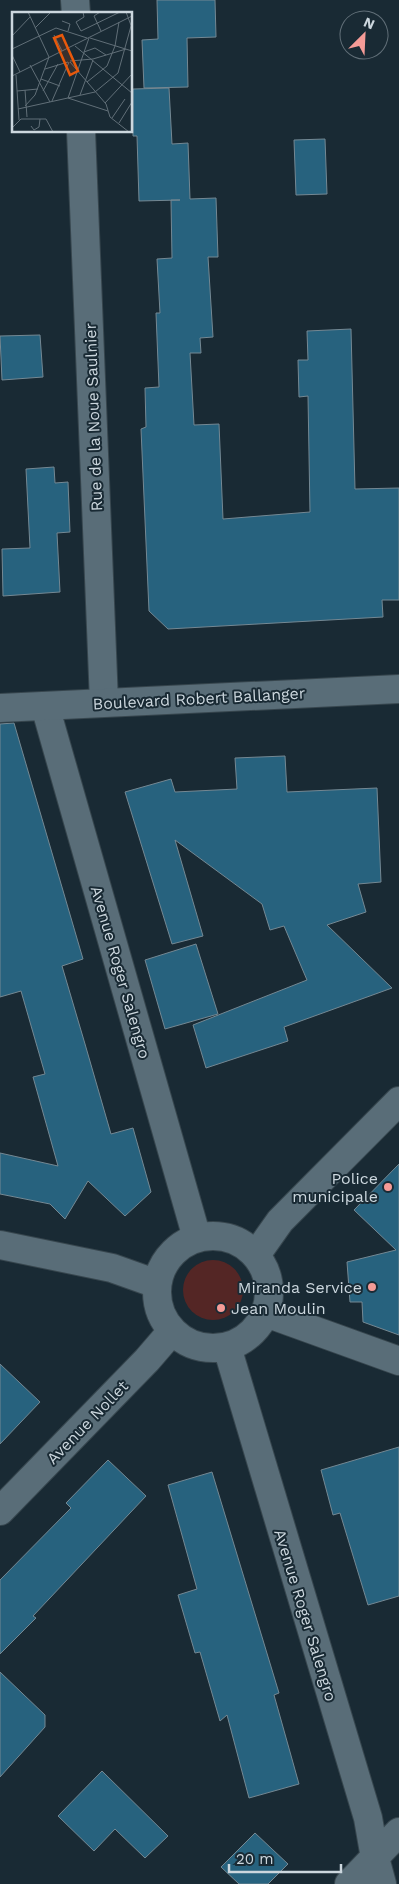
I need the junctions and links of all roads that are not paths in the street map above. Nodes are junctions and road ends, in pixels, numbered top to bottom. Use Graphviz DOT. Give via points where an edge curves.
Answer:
graph roads {
  1 [pos="81,132"];
  2 [pos="399,688"];
  3 [pos="104,702"];
  4 [pos="45,706"];
  5 [pos="0,708"];
  6 [pos="399,1101"];
  7 [pos="197,1238"];
  8 [pos="0,1245"];
  9 [pos="256,1255"];
  10 [pos="157,1284"];
  11 [pos="266,1313"];
  12 [pos="172,1331"];
  13 [pos="227,1347"];
  14 [pos="399,1360"];
  15 [pos="0,1511"];
  16 [pos="399,1832"];
  17 [pos="374,1858"];
  18 [pos="349,1884"];
  19 [pos="382,1884"];
  1 -- 3 [label="street, Rue de la Noue Saulnier"];
  2 -- 3 [label="street, Boulevard Robert Ballanger"];
  3 -- 4 [label="street, Boulevard Robert Ballanger"];
  4 -- 5 [label="street, Boulevard Robert Ballanger"];
  4 -- 7 [label="street, Avenue Roger Salengro"];
  6 -- 9 [label="street" via="280,1221"];
  7 -- 9 [label="street" via="229,1238"];
  7 -- 10 [label="street" via="183,1244 171,1255"];
  8 -- 10 [label="street" via="112,1268"];
  9 -- 11 [label="street" via="269,1283"];
  10 -- 12 [label="street" via="163,1317"];
  11 -- 13 [label="street" via="257,1328 243,1340"];
  11 -- 14 [label="street"];
  12 -- 13 [label="street" via="198,1346"];
  12 -- 15 [label="street, Avenue Nollet" via="148,1360"];
  13 -- 17 [label="street, Avenue Roger Salengro" via="368,1818"];
  16 -- 17 [label="street"];
  17 -- 18 [label="street"];
  17 -- 19 [label="street, Avenue Roger Salengro"];
}
